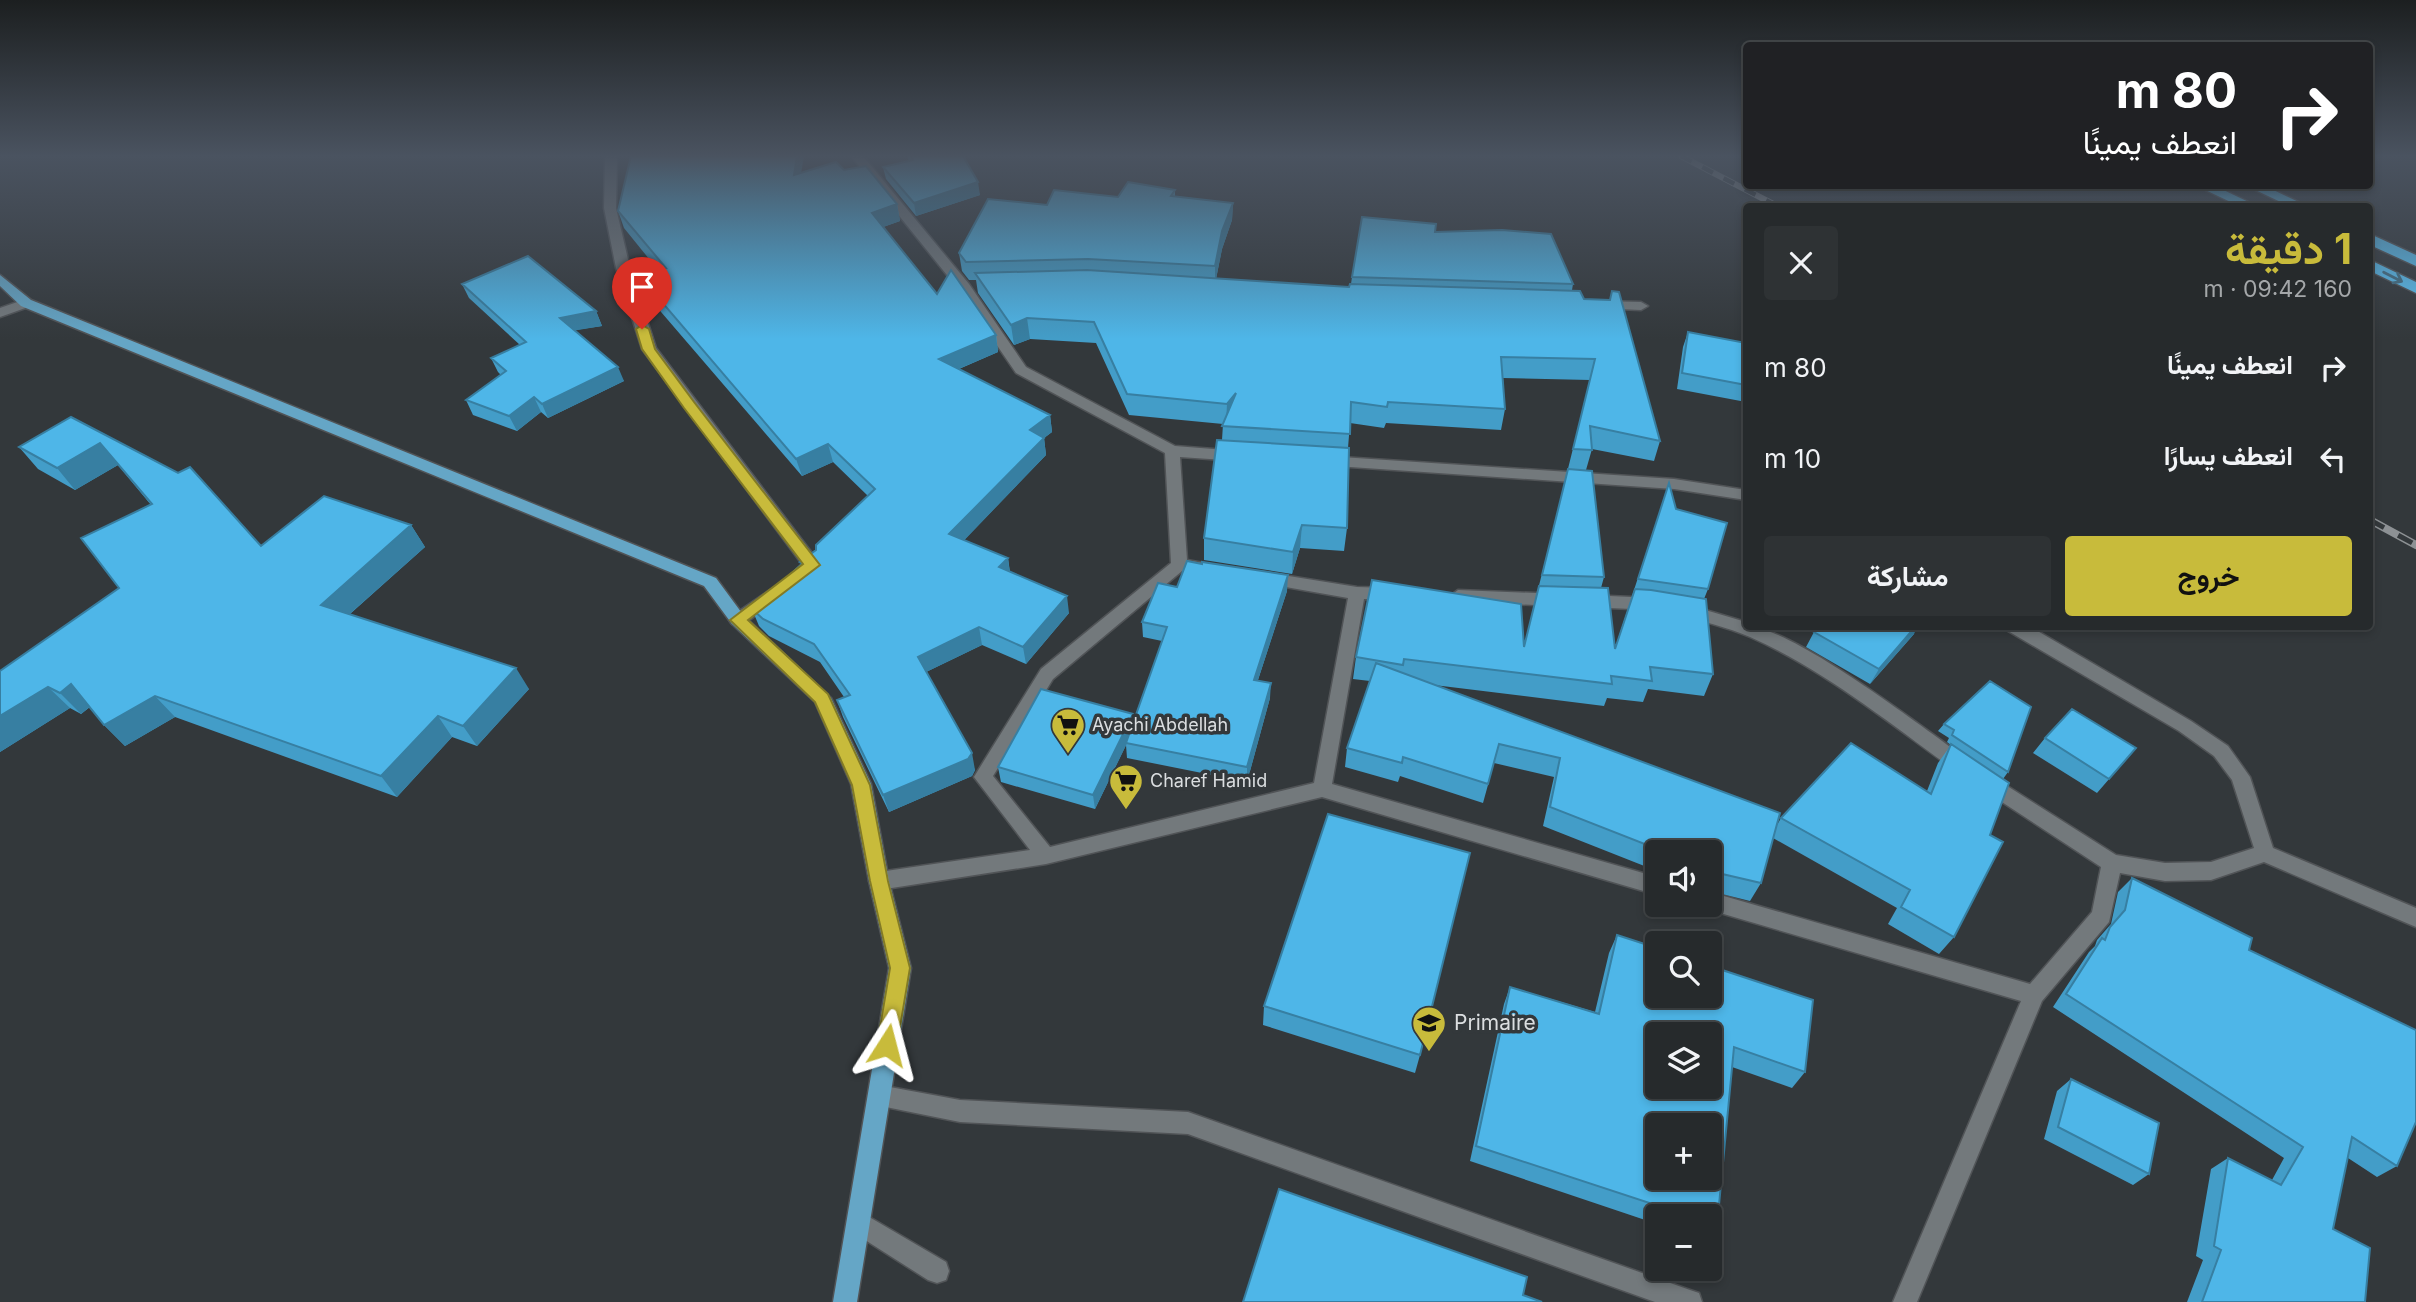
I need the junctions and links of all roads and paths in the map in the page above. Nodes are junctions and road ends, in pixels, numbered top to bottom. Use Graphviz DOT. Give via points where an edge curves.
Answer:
graph roads {
  1 [pos="612,217"];
  2 [pos="910,217"];
  3 [pos="2373,240"];
  4 [pos="2416,261"];
  5 [pos="2373,266"];
  6 [pos="0,279"];
  7 [pos="2416,288"];
  8 [pos="26,303"];
  9 [pos="1587,304"];
  10 [pos="1640,306"];
  11 [pos="0,313"];
  12 [pos="1172,451"];
  13 [pos="1256,457"];
  14 [pos="1312,460"];
  15 [pos="1743,495"];
  16 [pos="1179,565"];
  17 [pos="1220,571"];
  18 [pos="1248,576"];
  19 [pos="1357,593"];
  20 [pos="1412,595"];
  21 [pos="1439,596"];
  22 [pos="738,620"];
  23 [pos="1743,626"];
  24 [pos="1750,630"];
  25 [pos="2021,630"];
  26 [pos="1322,789"];
  27 [pos="2265,853"];
  28 [pos="1046,856"];
  29 [pos="2112,863"];
  30 [pos="879,881"];
  31 [pos="1645,883"];
  32 [pos="1722,904"];
  33 [pos="2416,918"];
  34 [pos="2034,995"];
  35 [pos="879,1096"];
  36 [pos="859,1223"];
  37 [pos="937,1271"];
  38 [pos="845,1302"];
  39 [pos="1690,1302"];
  40 [pos="1905,1302"];
  1 -- 22 [label="street" via="649,349 812,565"];
  2 -- 12 [label="street" via="971,287 1021,370"];
  3 -- 4 [label="highway"];
  5 -- 7 [label="highway, one-way"];
  6 -- 8 [label="main road"];
  8 -- 11 [label="street"];
  8 -- 22 [label="main road" via="710,582"];
  9 -- 10 [label="street"];
  12 -- 13 [label="street"];
  12 -- 16 [label="street"];
  14 -- 15 [label="street" via="1674,484"];
  16 -- 17 [label="street"];
  16 -- 28 [label="street" via="1046,674 983,777"];
  18 -- 19 [label="street"];
  19 -- 20 [label="street"];
  19 -- 26 [label="street"];
  21 -- 23 [label="street" via="1643,603 1693,611"];
  22 -- 30 [label="main road" via="822,698 861,785"];
  24 -- 29 [label="street" via="1798,654"];
  25 -- 27 [label="street" via="2221,751 2241,777"];
  26 -- 28 [label="street"];
  26 -- 31 [label="street"];
  27 -- 29 [label="street" via="2211,872 2165,872"];
  27 -- 33 [label="street"];
  28 -- 30 [label="street"];
  29 -- 34 [label="street" via="2102,916"];
  30 -- 35 [label="main road" via="900,968"];
  32 -- 34 [label="street"];
  34 -- 40 [label="street"];
  35 -- 36 [label="main road"];
  35 -- 39 [label="street" via="960,1111 1188,1123"];
  36 -- 37 [label="street"];
  36 -- 38 [label="main road"];
}
